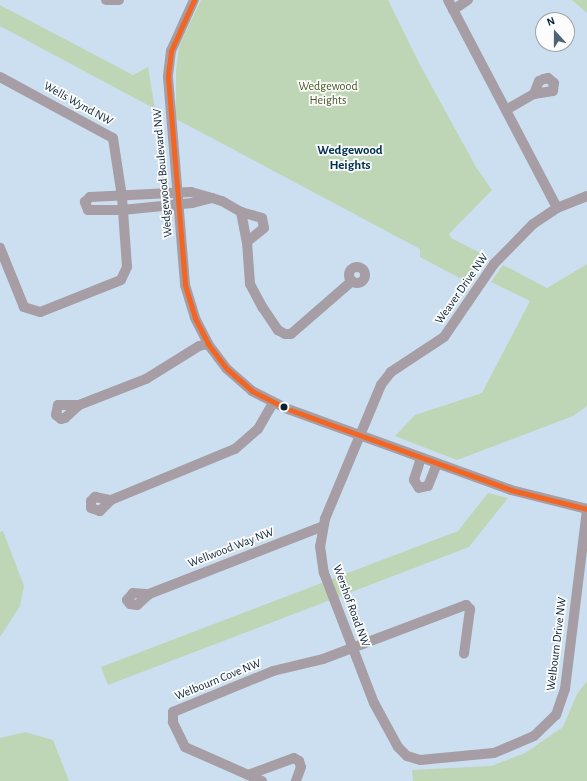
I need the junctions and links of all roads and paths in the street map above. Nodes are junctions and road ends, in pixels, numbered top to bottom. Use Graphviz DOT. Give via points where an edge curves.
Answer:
graph roads {
  1 [pos="106,0"];
  2 [pos="118,0"];
  3 [pos="194,0"];
  4 [pos="448,0"];
  5 [pos="468,0"];
  6 [pos="452,10"];
  7 [pos="0,77"];
  8 [pos="534,94"];
  9 [pos="506,110"];
  10 [pos="178,193"];
  11 [pos="587,196"];
  12 [pos="122,197"];
  13 [pos="212,198"];
  14 [pos="179,204"];
  15 [pos="557,208"];
  16 [pos="122,210"];
  17 [pos="241,212"];
  18 [pos="247,242"];
  19 [pos="0,248"];
  20 [pos="352,281"];
  21 [pos="208,344"];
  22 [pos="273,403"];
  23 [pos="79,405"];
  24 [pos="360,435"];
  25 [pos="421,458"];
  26 [pos="437,464"];
  27 [pos="111,500"];
  28 [pos="587,509"];
  29 [pos="323,526"];
  30 [pos="149,594"];
  31 [pos="352,648"];
  32 [pos="464,654"];
  33 [pos="407,756"];
  34 [pos="248,775"];
  35 [pos="262,781"];
  36 [pos="296,781"];
  1 -- 2 [label="street"];
  3 -- 10 [label="street, Wedgewood Boulevard NW" via="176,38 169,63 170,112"];
  4 -- 6 [label="street"];
  5 -- 6 [label="street"];
  6 -- 9 [label="street"];
  7 -- 12 [label="street, Wells Wynd NW" via="113,138"];
  8 -- 9 [label="street"];
  9 -- 15 [label="street"];
  10 -- 12 [label="street"];
  10 -- 13 [label="street" via="191,192"];
  10 -- 14 [label="street, Wedgewood Boulevard NW"];
  11 -- 15 [label="street, Weaver Drive NW"];
  12 -- 16 [label="street, Wells Wynd NW"];
  12 -- 16 [label="street" via="90,197 85,202 88,210"];
  13 -- 14 [label="street"];
  13 -- 17 [label="street"];
  14 -- 16 [label="street"];
  14 -- 21 [label="street, Wedgewood Boulevard NW" via="185,285 195,318"];
  15 -- 24 [label="street, Weaver Drive NW" via="534,224 494,264 444,337 391,372 381,385"];
  16 -- 19 [label="street, Wells Wynd NW" via="127,267 121,280 40,312 24,307"];
  17 -- 18 [label="street"];
  17 -- 18 [label="street" via="262,218 265,224"];
  18 -- 20 [label="street" via="250,284 278,330 285,334 291,334"];
  21 -- 22 [label="street, Wedgewood Boulevard NW" via="227,369 252,391"];
  21 -- 23 [label="street" via="199,346 146,379"];
  22 -- 24 [label="street, Wedgewood Boulevard NW"];
  22 -- 27 [label="street" via="258,429 235,449"];
  24 -- 25 [label="street, Wedgewood Boulevard NW"];
  24 -- 29 [label="street, Wershof Road NW"];
  25 -- 26 [label="street, Wedgewood Boulevard NW"];
  25 -- 26 [label="street" via="414,480 419,488 428,486"];
  26 -- 28 [label="street, Wedgewood Boulevard NW" via="510,490"];
  28 -- 33 [label="street, Welbourn Drive NW" via="565,690 556,715 534,736 494,753 420,760"];
  29 -- 30 [label="street, Wellwood Way NW"];
  29 -- 31 [label="street, Wershof Road NW" via="320,546 322,567"];
  31 -- 32 [label="street" via="466,604 470,609"];
  31 -- 33 [label="street, Wershof Road NW" via="374,703 398,747"];
  31 -- 34 [label="street, Welbourn Cove NW" via="316,661 273,671 173,712 173,722 183,745"];
  34 -- 35 [label="street, Welbourn Cove NW"];
  34 -- 36 [label="street" via="294,758 301,764"];
}
